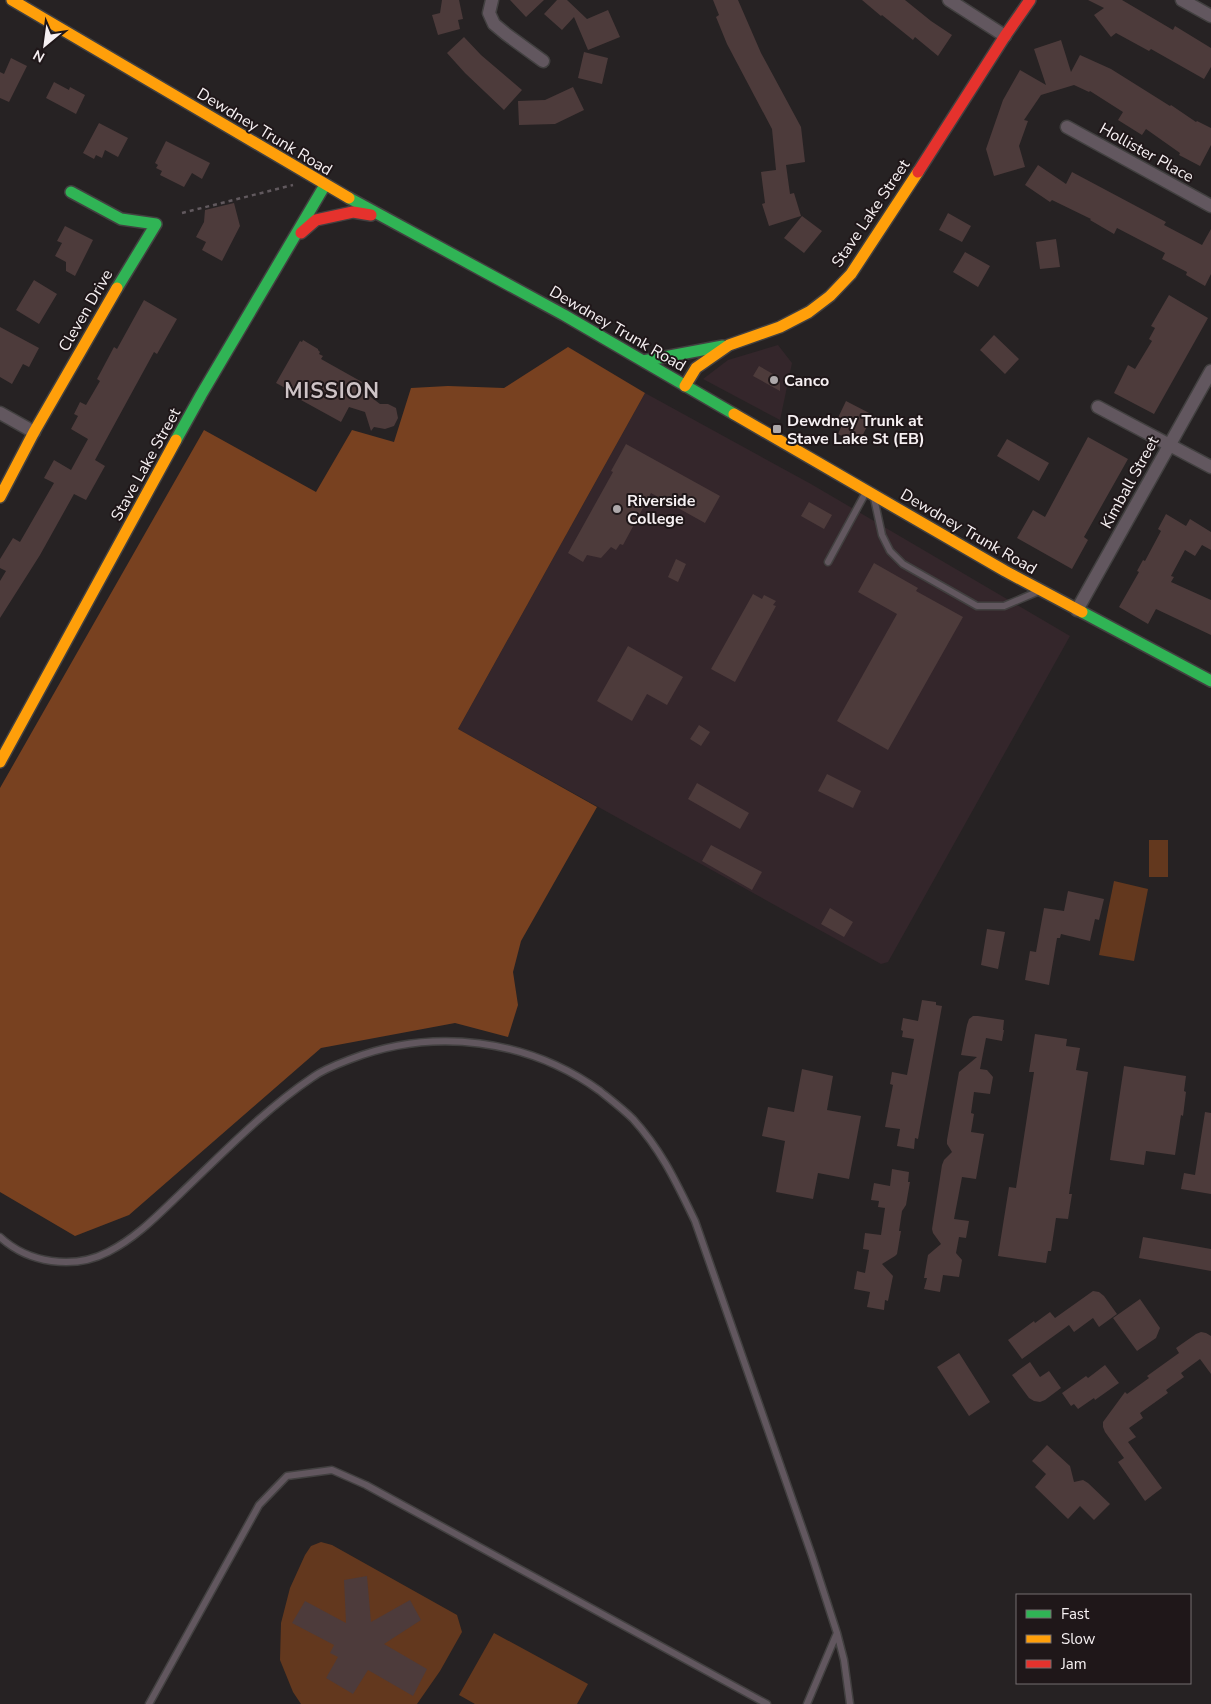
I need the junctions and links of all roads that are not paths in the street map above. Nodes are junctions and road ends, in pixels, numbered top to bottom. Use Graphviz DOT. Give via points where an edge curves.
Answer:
graph roads {
  1 [pos="12,0"];
  2 [pos="492,0"];
  3 [pos="949,0"];
  4 [pos="1030,0"];
  5 [pos="1182,0"];
  6 [pos="1211,16"];
  7 [pos="1005,36"];
  8 [pos="543,61"];
  9 [pos="1066,127"];
  10 [pos="324,185"];
  11 [pos="71,192"];
  12 [pos="1211,206"];
  13 [pos="377,215"];
  14 [pos="293,240"];
  15 [pos="729,345"];
  16 [pos="642,361"];
  17 [pos="1211,371"];
  18 [pos="685,386"];
  19 [pos="1098,407"];
  20 [pos="0,413"];
  21 [pos="34,432"];
  22 [pos="1169,445"];
  23 [pos="1211,468"];
  24 [pos="870,492"];
  25 [pos="0,497"];
  26 [pos="828,562"];
  27 [pos="1040,590"];
  28 [pos="1077,610"];
  29 [pos="1211,681"];
  30 [pos="0,762"];
  31 [pos="0,1237"];
  32 [pos="837,1633"];
  33 [pos="150,1704"];
  34 [pos="767,1704"];
  35 [pos="807,1704"];
  36 [pos="850,1704"];
  1 -- 10 [label="main road, Dewdney Trunk Road"];
  2 -- 8 [label="street" via="489,13 494,24"];
  3 -- 7 [label="street"];
  4 -- 7 [label="main road, Stave Lake Street"];
  5 -- 6 [label="street"];
  7 -- 15 [label="main road, Stave Lake Street" via="851,274 809,312 780,327"];
  9 -- 12 [label="street, Hollister Place"];
  10 -- 13 [label="main road, Dewdney Trunk Road"];
  10 -- 14 [label="main road, Stave Lake Street"];
  11 -- 21 [label="main road, Cleven Drive" via="121,219 156,224"];
  13 -- 14 [label="main road" via="354,212 316,220"];
  13 -- 16 [label="main road, Dewdney Trunk Road" via="564,315"];
  14 -- 30 [label="main road, Stave Lake Street" via="197,404"];
  15 -- 16 [label="main road"];
  15 -- 18 [label="main road, Stave Lake Street" via="696,368"];
  16 -- 18 [label="main road, Dewdney Trunk Road"];
  17 -- 22 [label="street, Kimball Street"];
  18 -- 24 [label="main road, Dewdney Trunk Road"];
  19 -- 22 [label="street"];
  20 -- 21 [label="street"];
  21 -- 25 [label="main road, Cleven Drive"];
  22 -- 23 [label="street"];
  22 -- 28 [label="street, Kimball Street"];
  24 -- 26 [label="lane"];
  24 -- 27 [label="main road, Dewdney Trunk Road"];
  24 -- 27 [label="lane" via="882,535 902,564 977,606 1004,606"];
  27 -- 28 [label="main road, Dewdney Trunk Road"];
  28 -- 29 [label="main road, Dewdney Trunk Road"];
  31 -- 32 [label="lane" via="18,1249 54,1262 90,1259 107,1253 138,1233 263,1115 314,1076 366,1053 422,1041 477,1043 505,1047 559,1067 585,1081 631,1117 670,1168 695,1221"];
  32 -- 35 [label="lane"];
  32 -- 36 [label="lane"];
  33 -- 34 [label="lane" via="259,1505 287,1476 332,1470 366,1485"];
}
